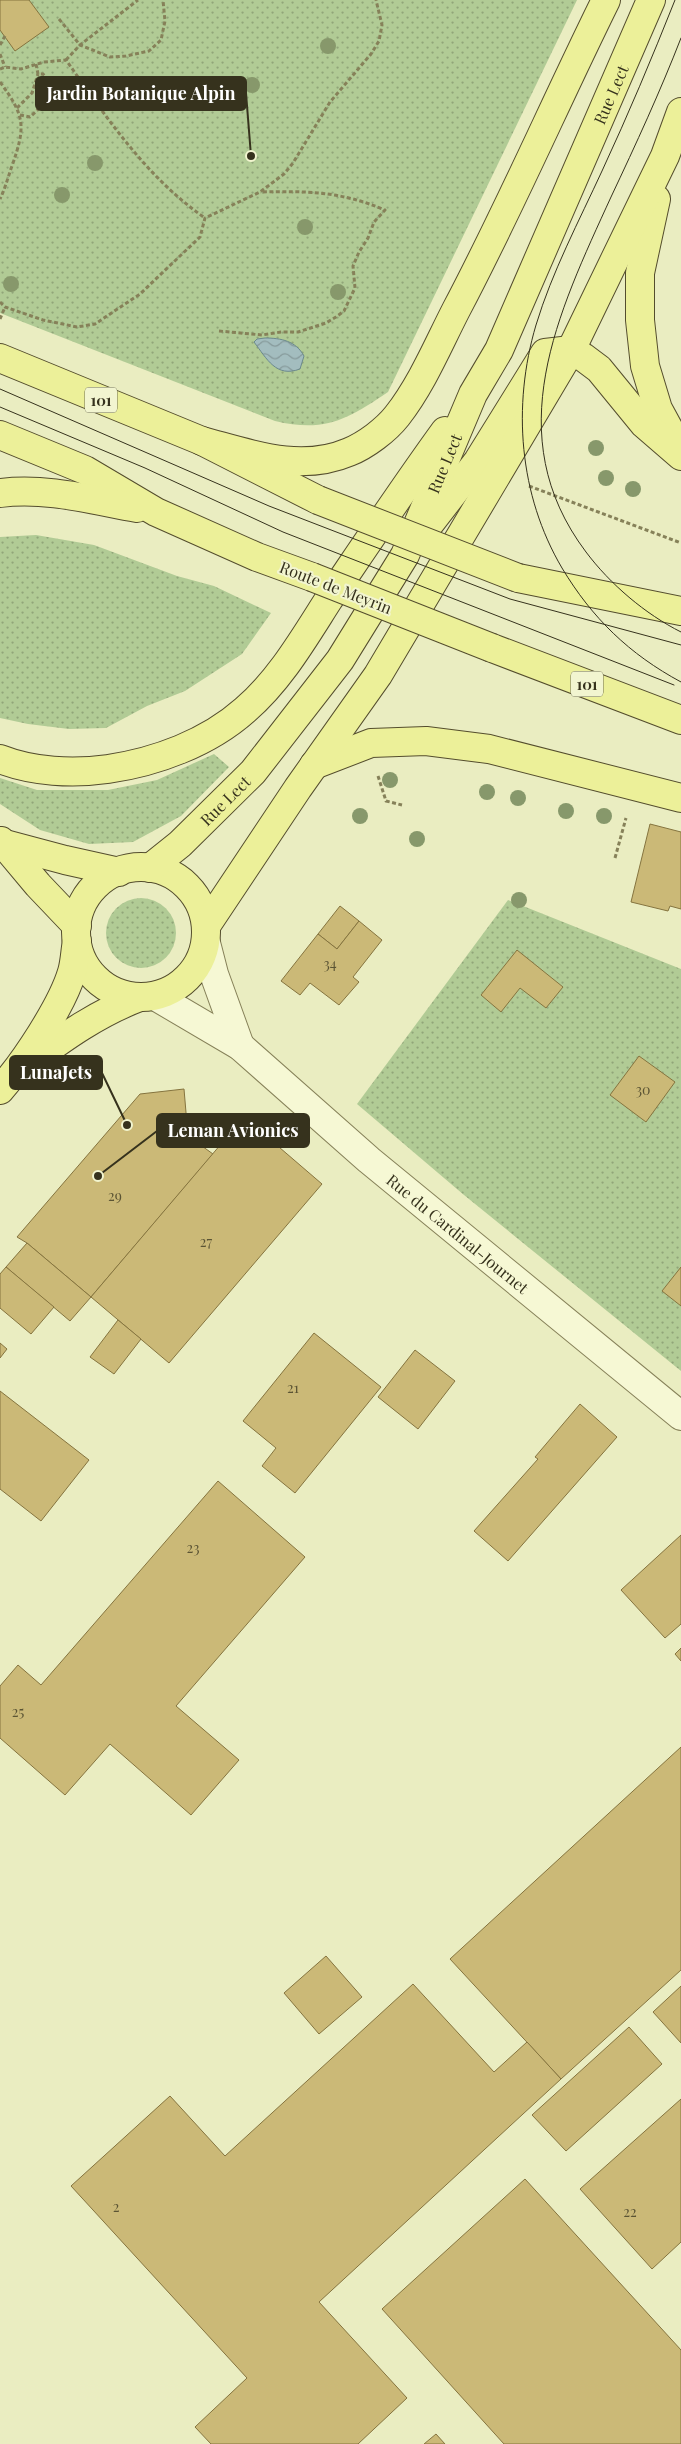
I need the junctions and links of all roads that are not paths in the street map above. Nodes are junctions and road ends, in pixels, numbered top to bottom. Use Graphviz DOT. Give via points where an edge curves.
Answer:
graph roads {
  1 [pos="606,0"];
  2 [pos="651,0"];
  3 [pos="681,112"];
  4 [pos="666,156"];
  5 [pos="571,350"];
  6 [pos="0,358"];
  7 [pos="473,394"];
  8 [pos="0,436"];
  9 [pos="202,441"];
  10 [pos="681,451"];
  11 [pos="681,456"];
  12 [pos="0,493"];
  13 [pos="156,512"];
  14 [pos="405,555"];
  15 [pos="681,611"];
  16 [pos="681,720"];
  17 [pos="0,759"];
  18 [pos="314,765"];
  19 [pos="681,798"];
  20 [pos="2,842"];
  21 [pos="150,868"];
  22 [pos="119,872"];
  23 [pos="77,934"];
  24 [pos="206,934"];
  25 [pos="148,997"];
  26 [pos="240,1046"];
  27 [pos="7,1082"];
  28 [pos="681,1416"];
  1 -- 9 [label="main road" via="479,268 397,417 350,452 302,463 272,460"];
  2 -- 7 [label="main road, Rue Lect" via="499,350"];
  3 -- 4 [label="main road"];
  4 -- 5 [label="main road"];
  4 -- 10 [label="main road" via="640,273 640,320 645,366 658,409"];
  5 -- 11 [label="main road" via="599,370 644,424"];
  5 -- 14 [label="main road" via="545,353 478,462"];
  5 -- 18 [label="main road" via="378,675"];
  6 -- 9 [label="main road, 101"];
  7 -- 14 [label="main road, Rue Lect"];
  7 -- 17 [label="main road" via="406,485 284,668 244,711 213,733 173,753 133,765 57,771"];
  8 -- 13 [label="main road, Route de Meyrin / 101" via="85,470"];
  9 -- 15 [label="main road, 101, bridge" via="318,500 518,578"];
  12 -- 13 [label="main road" via="20,490 55,492"];
  13 -- 16 [label="main road, Route de Meyrin / 101, bridge" via="257,556"];
  14 -- 21 [label="main road, Rue Lect" via="328,677 253,772 180,844"];
  18 -- 19 [label="main road" via="371,743 426,740 489,749"];
  18 -- 24 [label="main road"];
  20 -- 22 [label="main road"];
  20 -- 23 [label="main road"];
  21 -- 22 [label="main road"];
  21 -- 24 [label="main road" via="171,875 188,887 200,905"];
  22 -- 23 [label="main road" via="103,880 90,893 81,908"];
  23 -- 25 [label="main road" via="84,963 98,981 118,993"];
  23 -- 27 [label="main road" via="72,971 60,1001"];
  24 -- 25 [label="main road" via="201,958 194,971 170,991"];
  24 -- 26 [label="street, Rue du Cardinal-Journet" via="214,974"];
  25 -- 26 [label="street, Rue du Cardinal-Journet"];
  25 -- 27 [label="main road" via="115,1006 84,1023"];
  26 -- 28 [label="street, Rue du Cardinal-Journet" via="369,1160"];
}
